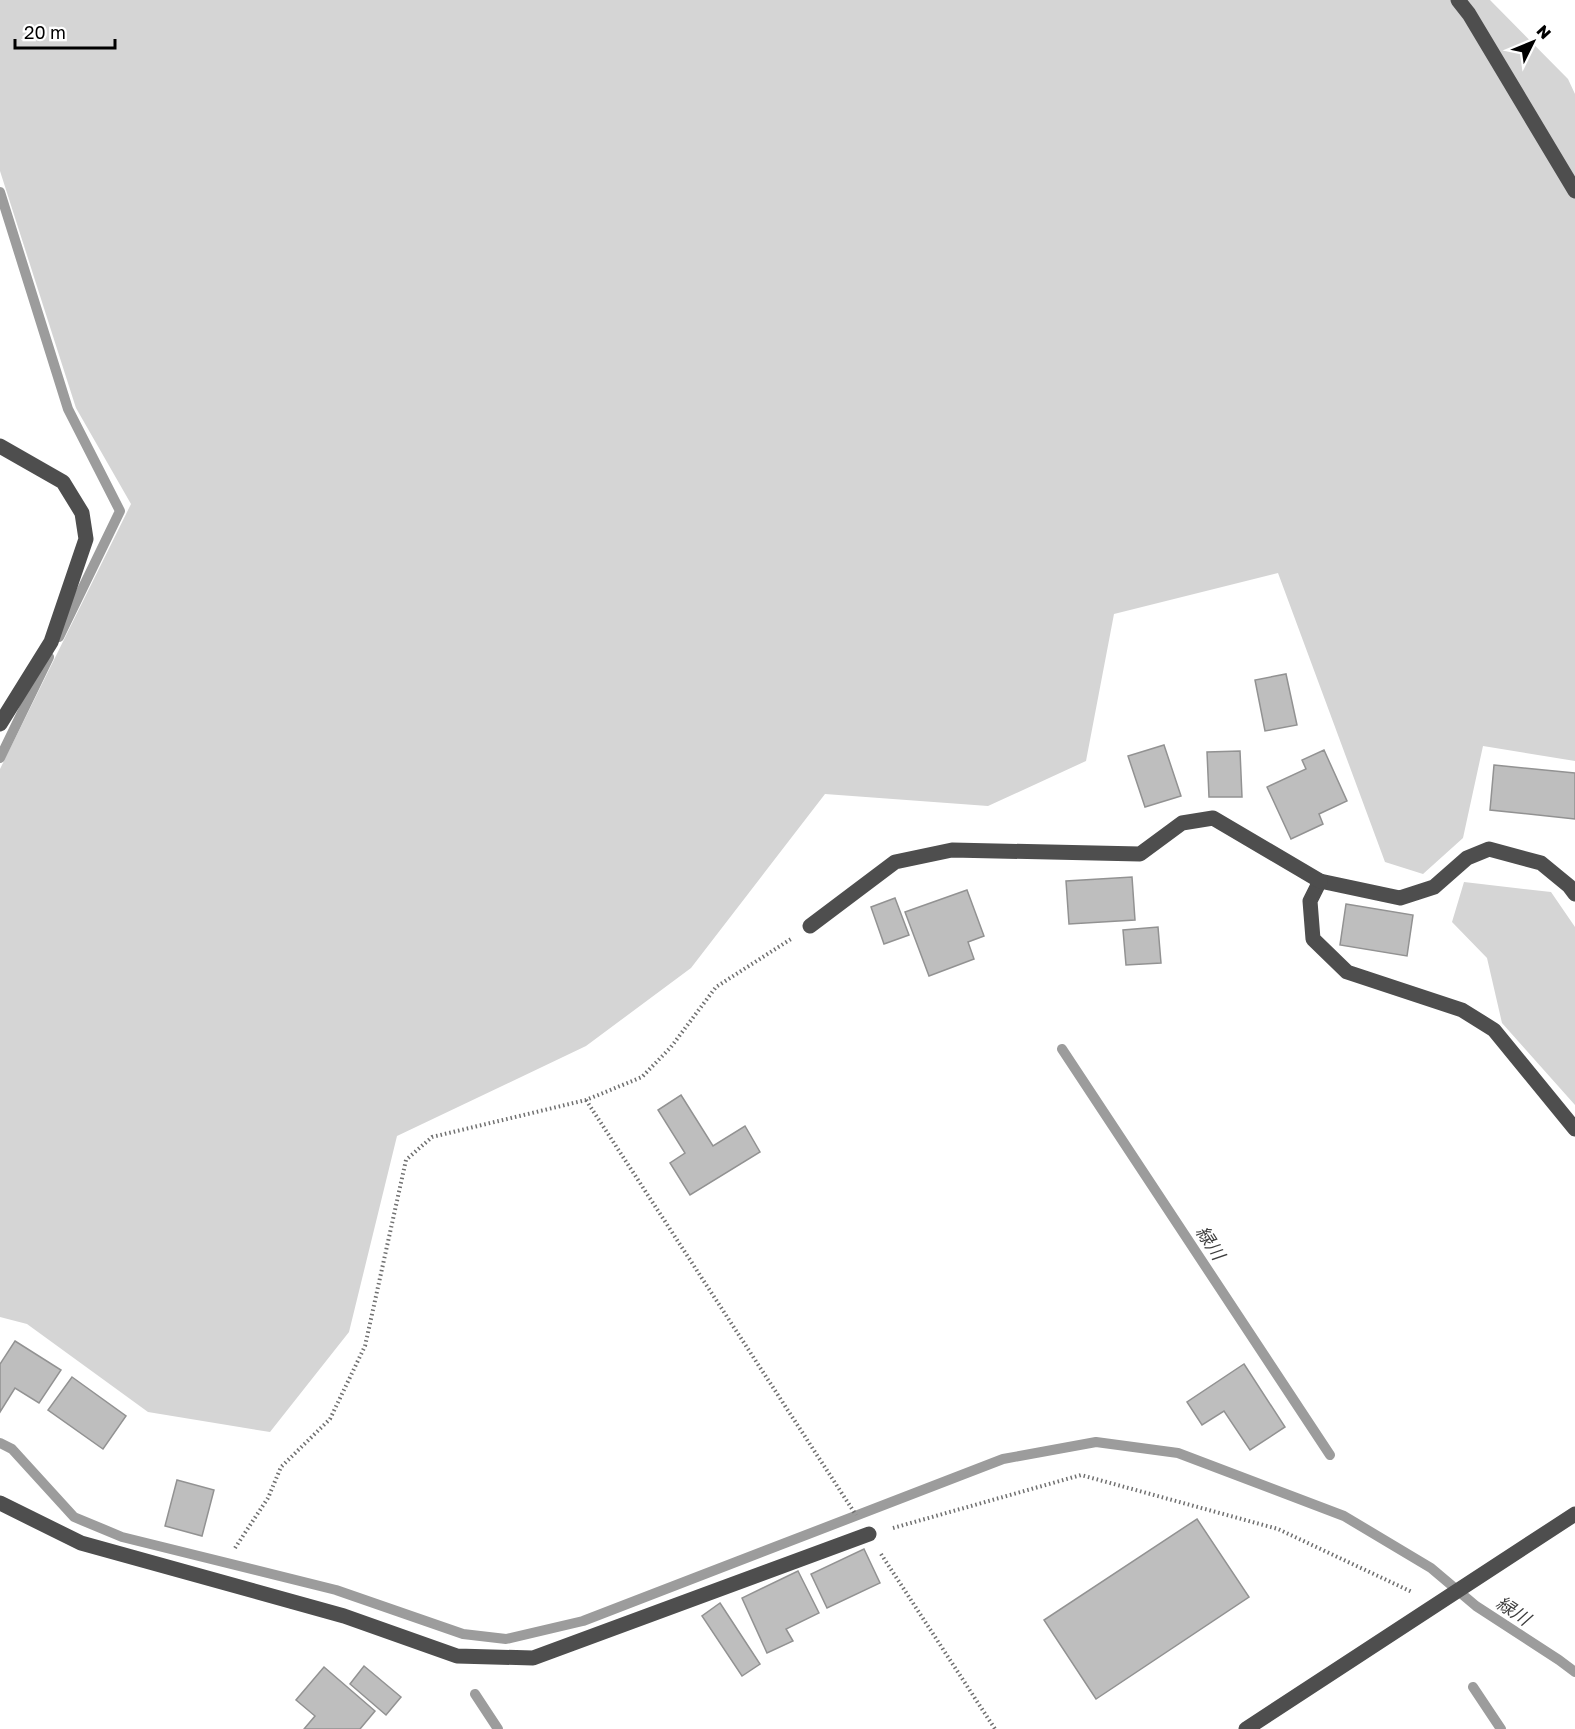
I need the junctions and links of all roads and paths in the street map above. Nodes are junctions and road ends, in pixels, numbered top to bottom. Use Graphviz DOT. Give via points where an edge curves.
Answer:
graph roads {
  1 [pos="1458,0"];
  2 [pos="1575,191"];
  3 [pos="0,446"];
  4 [pos="0,724"];
  5 [pos="1320,881"];
  6 [pos="1575,894"];
  7 [pos="810,926"];
  8 [pos="586,1100"];
  9 [pos="1575,1129"];
  10 [pos="846,1499"];
  11 [pos="0,1503"];
  12 [pos="1575,1514"];
  13 [pos="869,1534"];
  14 [pos="235,1548"];
  15 [pos="1438,1604"];
  16 [pos="995,1729"];
  17 [pos="1246,1729"];
  1 -- 2 [label="street"];
  3 -- 4 [label="street" via="63,482 82,513 86,539 51,642"];
  5 -- 6 [label="street" via="1400,898 1434,887 1467,858 1489,849 1541,863"];
  5 -- 7 [label="street" via="1213,818 1182,823 1140,854 952,850 896,862"];
  5 -- 9 [label="street" via="1310,901 1313,939 1347,972 1462,1010 1494,1030"];
  7 -- 8 [label="path" via="716,987 671,1047 642,1077"];
  8 -- 10 [label="path"];
  8 -- 14 [label="path" via="432,1137 406,1160 365,1346 330,1419 281,1467 268,1498"];
  11 -- 13 [label="street" via="81,1544 344,1616 457,1656 533,1658"];
  12 -- 15 [label="street"];
  13 -- 15 [label="path" via="1081,1475 1278,1529"];
  13 -- 16 [label="path"];
  15 -- 17 [label="street"];
}
